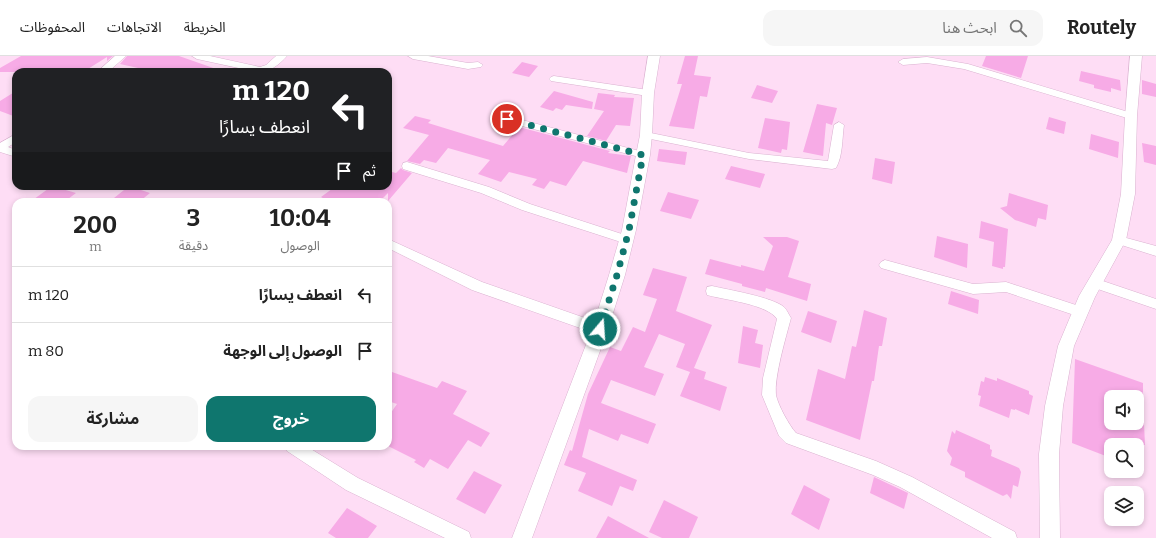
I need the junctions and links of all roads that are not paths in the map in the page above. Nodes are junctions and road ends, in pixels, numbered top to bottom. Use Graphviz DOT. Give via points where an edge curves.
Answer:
graph roads {
  1 [pos="120,56"];
  2 [pos="197,56"];
  3 [pos="282,56"];
  4 [pos="413,56"];
  5 [pos="654,56"];
  6 [pos="1136,56"];
  7 [pos="903,62"];
  8 [pos="478,65"];
  9 [pos="106,68"];
  10 [pos="252,68"];
  11 [pos="266,68"];
  12 [pos="554,79"];
  13 [pos="648,93"];
  14 [pos="1131,116"];
  15 [pos="507,119"];
  16 [pos="840,125"];
  17 [pos="646,135"];
  18 [pos="12,140"];
  19 [pos="0,148"];
  20 [pos="12,152"];
  21 [pos="643,155"];
  22 [pos="407,166"];
  23 [pos="627,240"];
  24 [pos="1118,240"];
  25 [pos="392,245"];
  26 [pos="1156,251"];
  27 [pos="885,264"];
  28 [pos="1094,283"];
  29 [pos="712,290"];
  30 [pos="1156,304"];
  31 [pos="1080,312"];
  32 [pos="600,329"];
  33 [pos="298,450"];
  34 [pos="463,538"];
  35 [pos="522,538"];
  36 [pos="1009,538"];
  37 [pos="1050,538"];
  1 -- 9 [label="street"];
  2 -- 10 [label="street"];
  3 -- 11 [label="street"];
  4 -- 8 [label="street" via="468,66"];
  5 -- 13 [label="street"];
  6 -- 14 [label="street"];
  7 -- 14 [label="street" via="927,60 965,66"];
  12 -- 13 [label="street"];
  13 -- 17 [label="street"];
  14 -- 24 [label="street" via="1128,194"];
  15 -- 21 [label="street"];
  16 -- 17 [label="street" via="832,165 749,156"];
  17 -- 21 [label="street"];
  18 -- 19 [label="street"];
  19 -- 20 [label="street"];
  21 -- 23 [label="street"];
  22 -- 23 [label="street" via="485,190 526,207"];
  23 -- 32 [label="street"];
  24 -- 26 [label="street"];
  24 -- 28 [label="street"];
  25 -- 32 [label="street" via="477,286"];
  27 -- 31 [label="street" via="973,289 1006,286"];
  28 -- 30 [label="street"];
  28 -- 31 [label="street"];
  29 -- 36 [label="street" via="767,305 779,311 784,318 770,378 769,395 784,431 791,438 906,482"];
  31 -- 37 [label="street" via="1066,346 1054,406 1049,454"];
  32 -- 35 [label="street"];
  33 -- 34 [label="street" via="352,484"];
}
